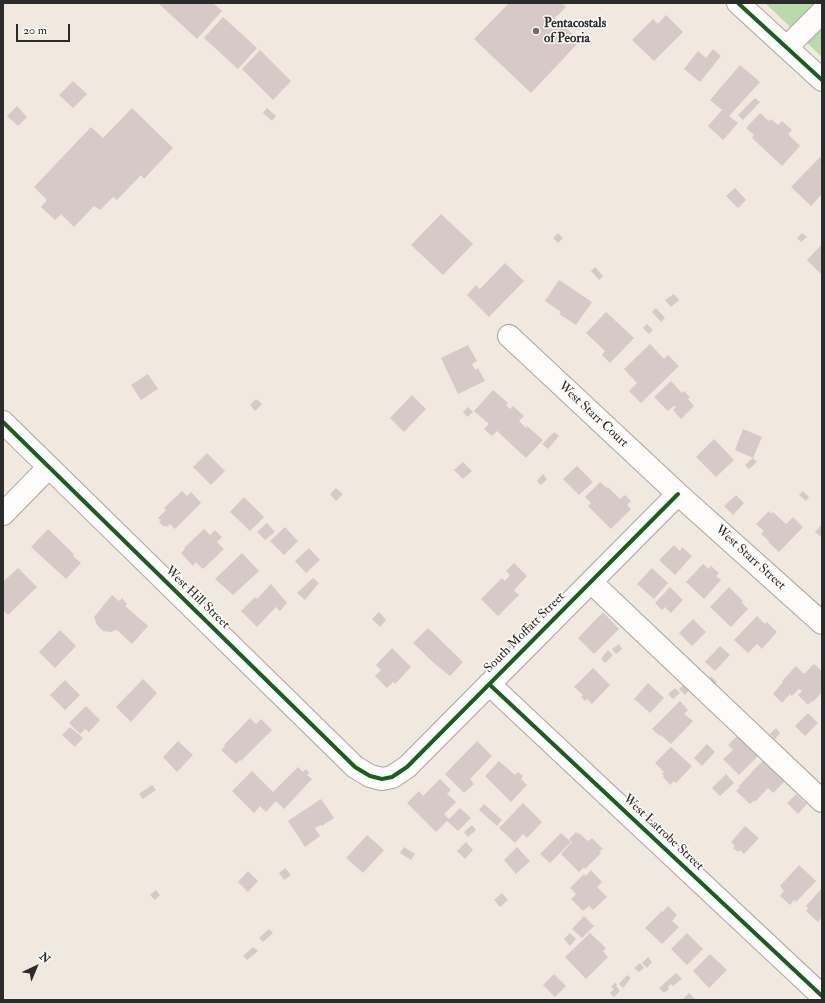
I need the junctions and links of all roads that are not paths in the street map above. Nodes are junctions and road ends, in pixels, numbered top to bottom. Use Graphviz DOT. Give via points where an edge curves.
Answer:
graph roads {
  1 [pos="738,3"];
  2 [pos="822,12"];
  3 [pos="788,47"];
  4 [pos="822,80"];
  5 [pos="509,336"];
  6 [pos="3,422"];
  7 [pos="49,467"];
  8 [pos="678,494"];
  9 [pos="3,514"];
  10 [pos="591,582"];
  11 [pos="822,623"];
  12 [pos="489,684"];
  13 [pos="382,779"];
  14 [pos="822,801"];
  15 [pos="822,996"];
  1 -- 3 [label="street"];
  2 -- 3 [label="street"];
  3 -- 4 [label="street"];
  5 -- 8 [label="street, West Starr Court"];
  6 -- 7 [label="street, West Hill Street"];
  7 -- 9 [label="street"];
  7 -- 13 [label="street, West Hill Street" via="355,767 370,776"];
  8 -- 10 [label="street, South Moffatt Street"];
  8 -- 11 [label="street, West Starr Street"];
  10 -- 12 [label="street, South Moffatt Street"];
  10 -- 14 [label="street"];
  12 -- 13 [label="street, South Moffatt Street" via="407,767 392,777"];
  12 -- 15 [label="street, West Latrobe Street"];
}
